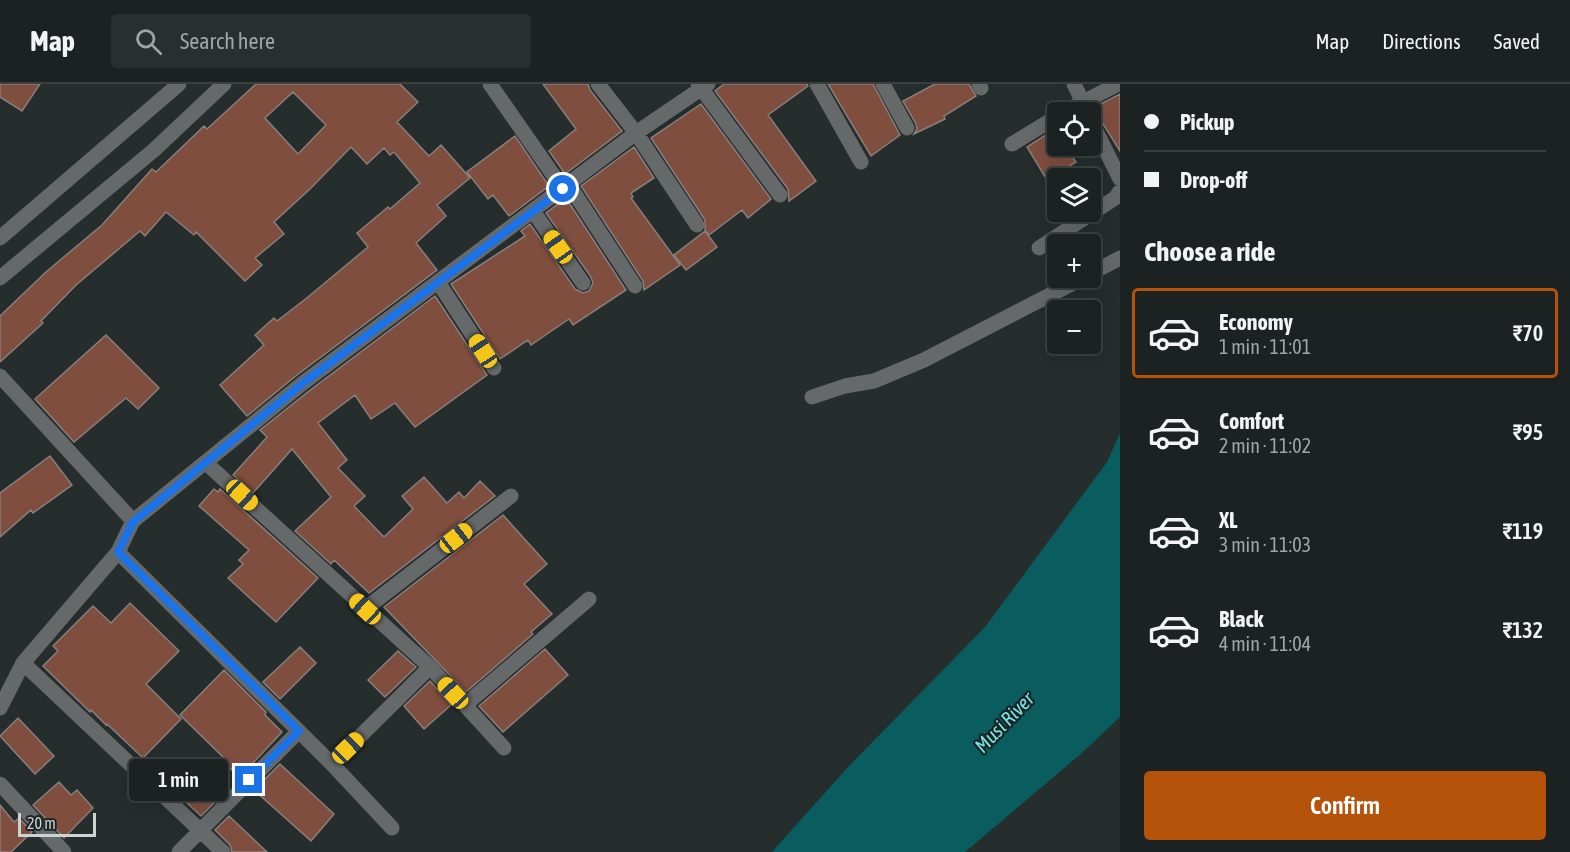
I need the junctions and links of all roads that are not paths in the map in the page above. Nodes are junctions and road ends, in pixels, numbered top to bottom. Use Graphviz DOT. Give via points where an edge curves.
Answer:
graph roads {
  1 [pos="179,84"];
  2 [pos="224,84"];
  3 [pos="490,84"];
  4 [pos="598,84"];
  5 [pos="818,84"];
  6 [pos="883,84"];
  7 [pos="1074,84"];
  8 [pos="1118,84"];
  9 [pos="703,86"];
  10 [pos="1083,102"];
  11 [pos="1092,102"];
  12 [pos="1047,123"];
  13 [pos="907,128"];
  14 [pos="636,133"];
  15 [pos="1101,141"];
  16 [pos="1012,144"];
  17 [pos="861,162"];
  18 [pos="1120,179"];
  19 [pos="566,187"];
  20 [pos="1120,191"];
  21 [pos="780,195"];
  22 [pos="533,211"];
  23 [pos="697,225"];
  24 [pos="0,238"];
  25 [pos="1039,248"];
  26 [pos="1120,258"];
  27 [pos="1101,268"];
  28 [pos="0,278"];
  29 [pos="438,282"];
  30 [pos="584,283"];
  31 [pos="636,286"];
  32 [pos="1064,288"];
  33 [pos="494,368"];
  34 [pos="0,376"];
  35 [pos="812,397"];
  36 [pos="206,463"];
  37 [pos="511,496"];
  38 [pos="133,522"];
  39 [pos="118,552"];
  40 [pos="589,599"];
  41 [pos="365,609"];
  42 [pos="23,663"];
  43 [pos="430,668"];
  44 [pos="465,705"];
  45 [pos="0,708"];
  46 [pos="299,731"];
  47 [pos="504,748"];
  48 [pos="332,764"];
  49 [pos="0,784"];
  50 [pos="392,828"];
  51 [pos="200,830"];
  52 [pos="64,852"];
  53 [pos="179,852"];
  54 [pos="223,852"];
  1 -- 24 [label="street"];
  2 -- 28 [label="street" via="154,150"];
  3 -- 19 [label="street"];
  4 -- 14 [label="street"];
  5 -- 17 [label="street"];
  6 -- 13 [label="street"];
  7 -- 10 [label="street"];
  8 -- 11 [label="street"];
  9 -- 14 [label="street"];
  9 -- 21 [label="street"];
  12 -- 16 [label="street"];
  14 -- 19 [label="street"];
  14 -- 23 [label="street"];
  15 -- 18 [label="street"];
  19 -- 22 [label="street"];
  19 -- 31 [label="street"];
  20 -- 25 [label="street"];
  22 -- 29 [label="street"];
  22 -- 30 [label="street"];
  26 -- 27 [label="street"];
  29 -- 33 [label="street"];
  29 -- 36 [label="street" via="303,383"];
  32 -- 35 [label="street" via="924,360 874,381"];
  34 -- 38 [label="street"];
  36 -- 38 [label="street"];
  36 -- 41 [label="street"];
  37 -- 41 [label="street"];
  38 -- 39 [label="street"];
  39 -- 42 [label="street"];
  39 -- 46 [label="street"];
  40 -- 44 [label="street"];
  41 -- 43 [label="street"];
  42 -- 45 [label="street"];
  42 -- 51 [label="street"];
  43 -- 44 [label="street"];
  43 -- 48 [label="street"];
  44 -- 47 [label="street"];
  46 -- 48 [label="street"];
  46 -- 51 [label="street"];
  48 -- 50 [label="street"];
  49 -- 52 [label="street"];
  51 -- 53 [label="street"];
  51 -- 54 [label="street"];
}
